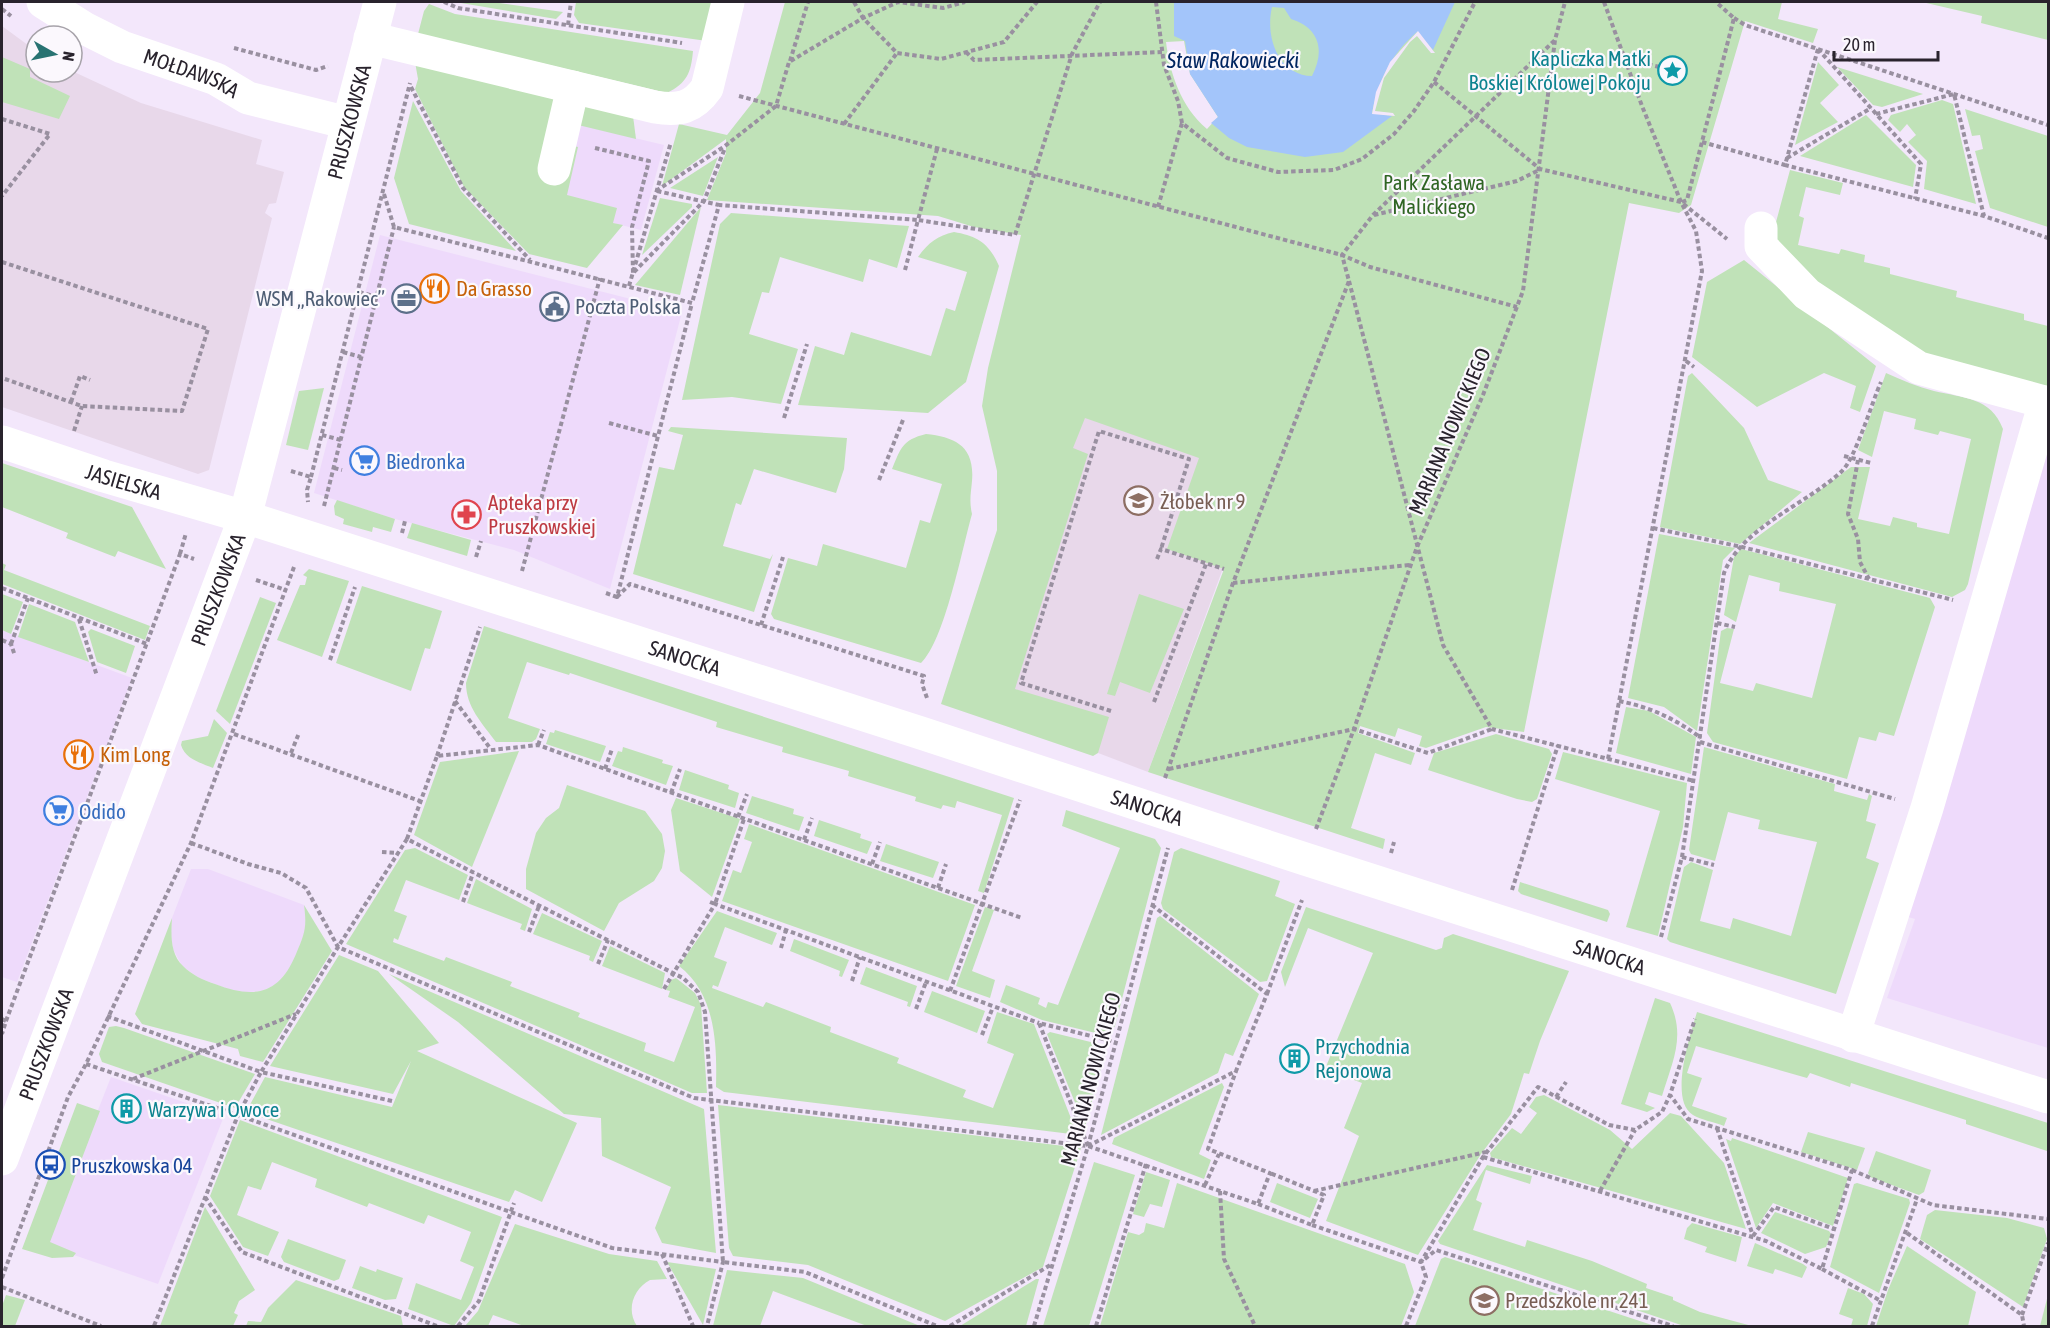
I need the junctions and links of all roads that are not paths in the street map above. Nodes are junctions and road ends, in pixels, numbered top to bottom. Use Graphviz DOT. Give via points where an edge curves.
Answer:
graph roads {
  1 [pos="43,2"];
  2 [pos="380,2"];
  3 [pos="728,2"];
  4 [pos="370,38"];
  5 [pos="573,87"];
  6 [pos="348,123"];
  7 [pos="557,154"];
  8 [pos="1761,228"];
  9 [pos="2047,402"];
  10 [pos="2,442"];
  11 [pos="245,517"];
  12 [pos="1853,1036"];
  13 [pos="2049,1097"];
  14 [pos="2,1159"];
  1 -- 6 [label="street, MOŁDAWSKA" via="122,47 216,79 248,98"];
  2 -- 4 [label="street, PRUSZKOWSKA"];
  3 -- 5 [label="street" via="707,88 699,100 680,109 663,108"];
  4 -- 5 [label="street"];
  4 -- 6 [label="street, PRUSZKOWSKA"];
  5 -- 7 [label="street"];
  6 -- 11 [label="street, PRUSZKOWSKA"];
  8 -- 9 [label="street" via="1761,246 1808,294 1919,368"];
  9 -- 12 [label="street" via="1927,808"];
  10 -- 11 [label="street, JASIELSKA"];
  11 -- 12 [label="street, SANOCKA" via="921,732"];
  11 -- 14 [label="street, PRUSZKOWSKA"];
  12 -- 13 [label="street, SANOCKA"];
}
